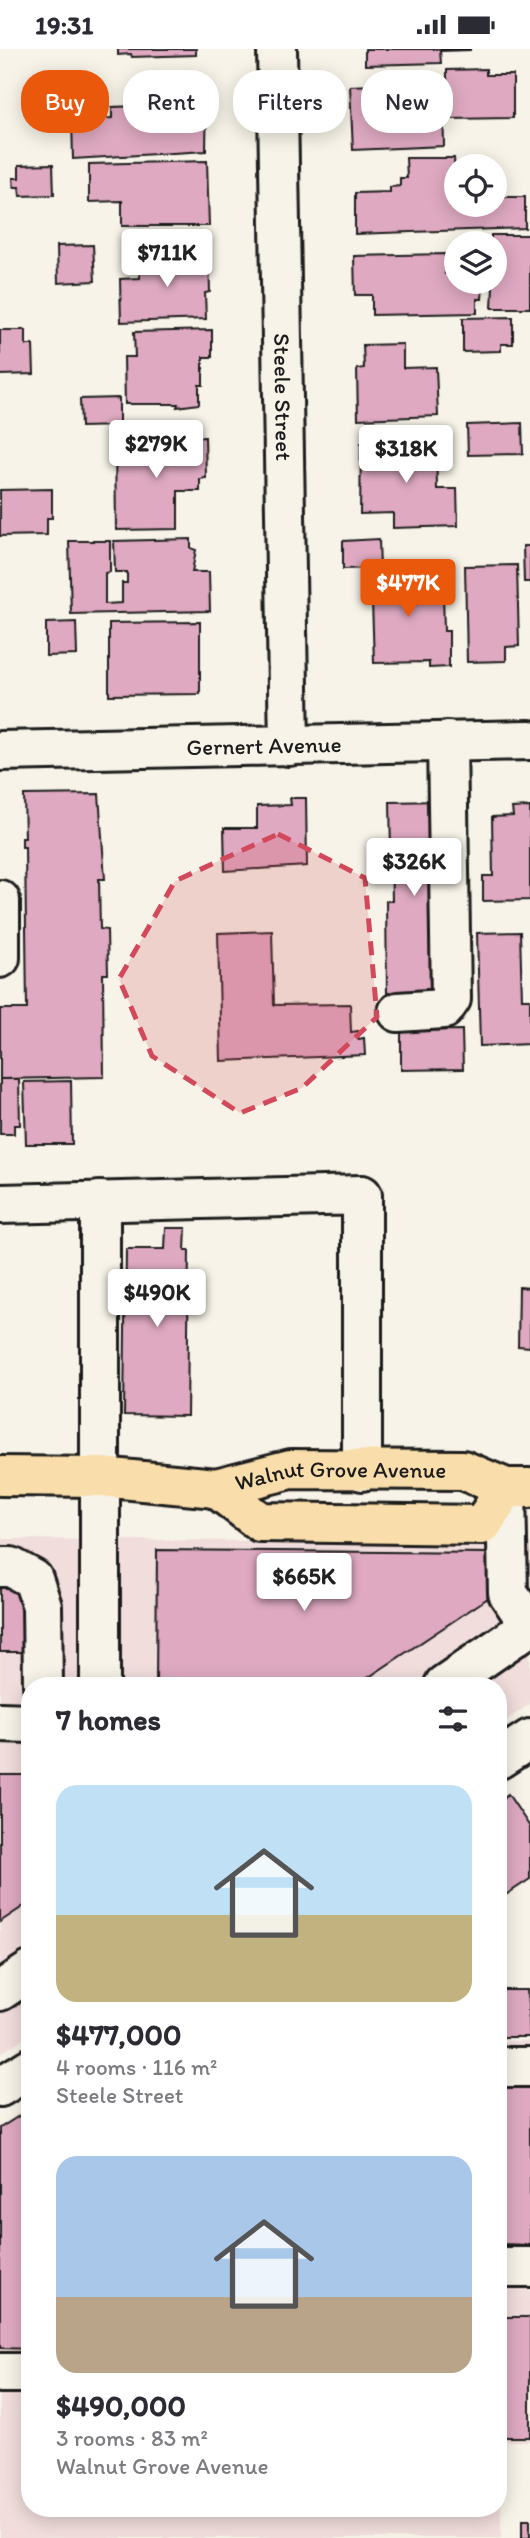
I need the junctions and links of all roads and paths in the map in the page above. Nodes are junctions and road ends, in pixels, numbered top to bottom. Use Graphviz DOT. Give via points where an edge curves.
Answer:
graph roads {
  1 [pos="277,49"];
  2 [pos="530,740"];
  3 [pos="447,741"];
  4 [pos="289,746"];
  5 [pos="0,751"];
  6 [pos="0,900"];
  7 [pos="0,958"];
  8 [pos="398,1012"];
  9 [pos="100,1201"];
  10 [pos="0,1204"];
  11 [pos="362,1471"];
  12 [pos="0,1476"];
  13 [pos="101,1477"];
  14 [pos="216,1488"];
  15 [pos="518,1488"];
  16 [pos="0,1567"];
  17 [pos="530,1626"];
  18 [pos="43,1677"];
  19 [pos="100,1677"];
  20 [pos="456,1677"];
  21 [pos="0,1723"];
  22 [pos="21,1723"];
  23 [pos="530,1739"];
  24 [pos="507,1754"];
  25 [pos="21,1977"];
  26 [pos="0,1991"];
  27 [pos="507,2067"];
  28 [pos="530,2067"];
  29 [pos="21,2074"];
  30 [pos="0,2087"];
  31 [pos="507,2267"];
  32 [pos="530,2267"];
  33 [pos="0,2373"];
  34 [pos="21,2373"];
  1 -- 4 [label="street, Steele Street"];
  2 -- 3 [label="street, Gernert Avenue"];
  3 -- 4 [label="street, Gernert Avenue"];
  3 -- 8 [label="street" via="451,999 444,1009"];
  4 -- 5 [label="street, Gernert Avenue"];
  6 -- 7 [label="street"];
  9 -- 10 [label="street"];
  9 -- 11 [label="street" via="362,1195"];
  9 -- 13 [label="street"];
  11 -- 14 [label="main road, Walnut Grove Avenue" via="291,1469"];
  11 -- 15 [label="main road, Walnut Grove Avenue" via="463,1470"];
  12 -- 13 [label="main road, Walnut Grove Avenue"];
  13 -- 14 [label="main road, Walnut Grove Avenue"];
  13 -- 19 [label="street"];
  14 -- 15 [label="main road, Walnut Grove Avenue" via="260,1522 468,1525 482,1525"];
  15 -- 17 [label="street" via="508,1593"];
  16 -- 18 [label="street" via="11,1567 33,1580 42,1606"];
  17 -- 20 [label="street"];
  21 -- 22 [label="street"];
  23 -- 24 [label="street"];
  25 -- 26 [label="street"];
  27 -- 28 [label="street"];
  29 -- 30 [label="street"];
  31 -- 32 [label="street"];
  33 -- 34 [label="street"];
}
